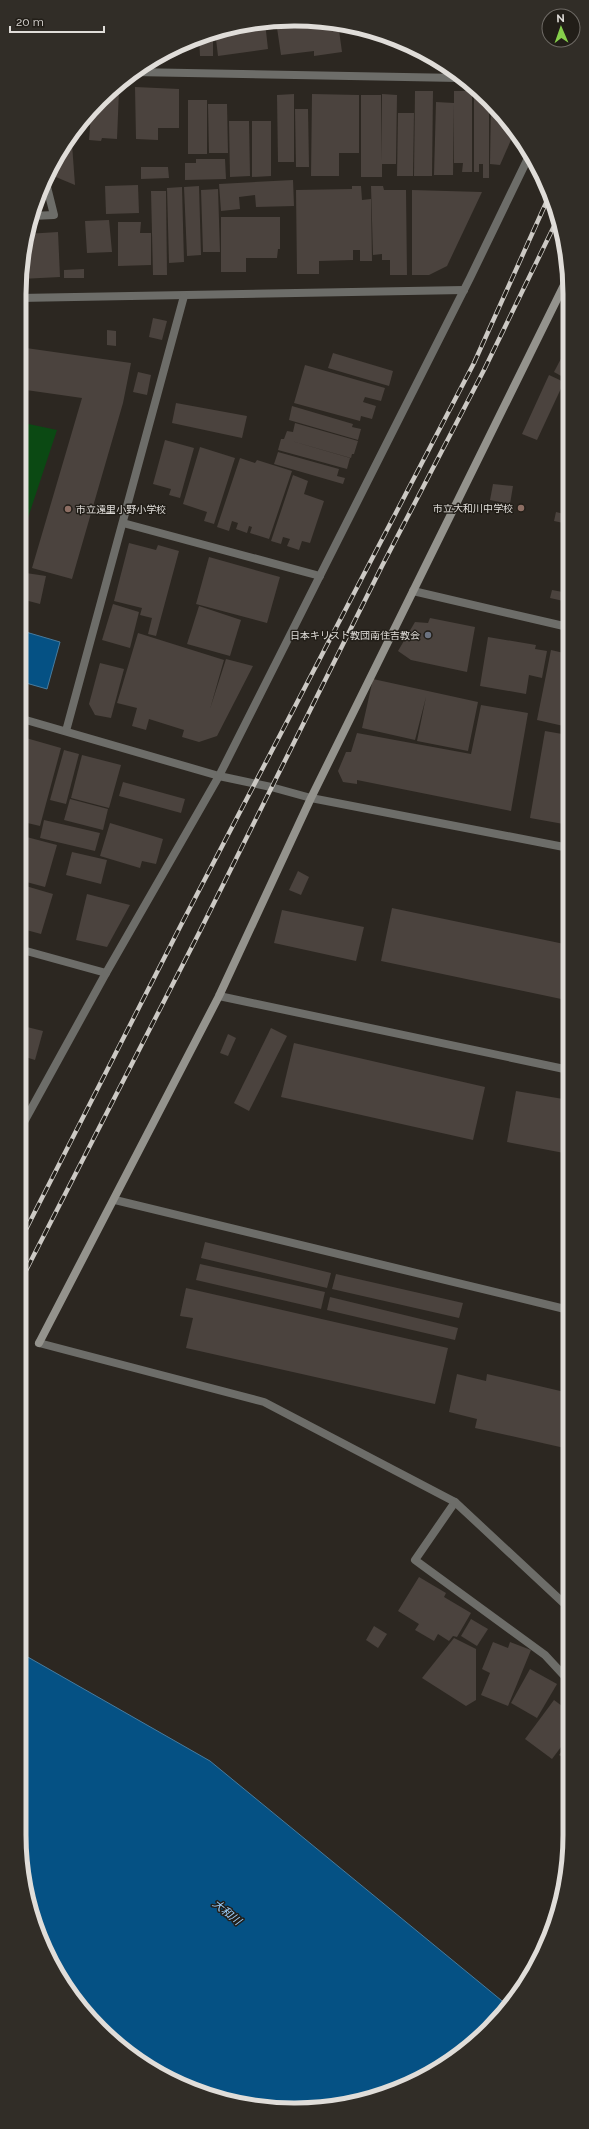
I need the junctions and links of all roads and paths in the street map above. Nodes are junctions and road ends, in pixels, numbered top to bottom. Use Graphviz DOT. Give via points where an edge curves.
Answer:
graph roads {
  1 [pos="143,72"];
  2 [pos="454,78"];
  3 [pos="527,160"];
  4 [pos="48,189"];
  5 [pos="38,216"];
  6 [pos="563,288"];
  7 [pos="464,290"];
  8 [pos="184,296"];
  9 [pos="26,298"];
  10 [pos="123,523"];
  11 [pos="320,576"];
  12 [pos="413,591"];
  13 [pos="563,626"];
  14 [pos="26,720"];
  15 [pos="66,731"];
  16 [pos="219,776"];
  17 [pos="311,798"];
  18 [pos="563,847"];
  19 [pos="26,951"];
  20 [pos="106,973"];
  21 [pos="219,996"];
  22 [pos="563,1069"];
  23 [pos="26,1118"];
  24 [pos="115,1200"];
  25 [pos="563,1309"];
  26 [pos="455,1502"];
  27 [pos="563,1602"];
  28 [pos="563,1674"];
  1 -- 2 [label="street"];
  3 -- 7 [label="street"];
  4 -- 5 [label="street" via="54,215"];
  6 -- 12 [label="street"];
  7 -- 8 [label="street"];
  7 -- 11 [label="street"];
  8 -- 9 [label="street"];
  8 -- 10 [label="street"];
  10 -- 11 [label="street"];
  10 -- 15 [label="street"];
  11 -- 16 [label="street"];
  12 -- 13 [label="street"];
  12 -- 17 [label="street"];
  14 -- 15 [label="street"];
  15 -- 16 [label="street"];
  16 -- 17 [label="street"];
  16 -- 20 [label="street"];
  17 -- 18 [label="street"];
  17 -- 21 [label="street"];
  19 -- 20 [label="street"];
  20 -- 23 [label="street"];
  21 -- 22 [label="street"];
  21 -- 24 [label="street"];
  24 -- 25 [label="street"];
  24 -- 26 [label="street" via="39,1343 264,1402"];
  26 -- 27 [label="street"];
  26 -- 28 [label="street" via="415,1560 545,1655"];
}
